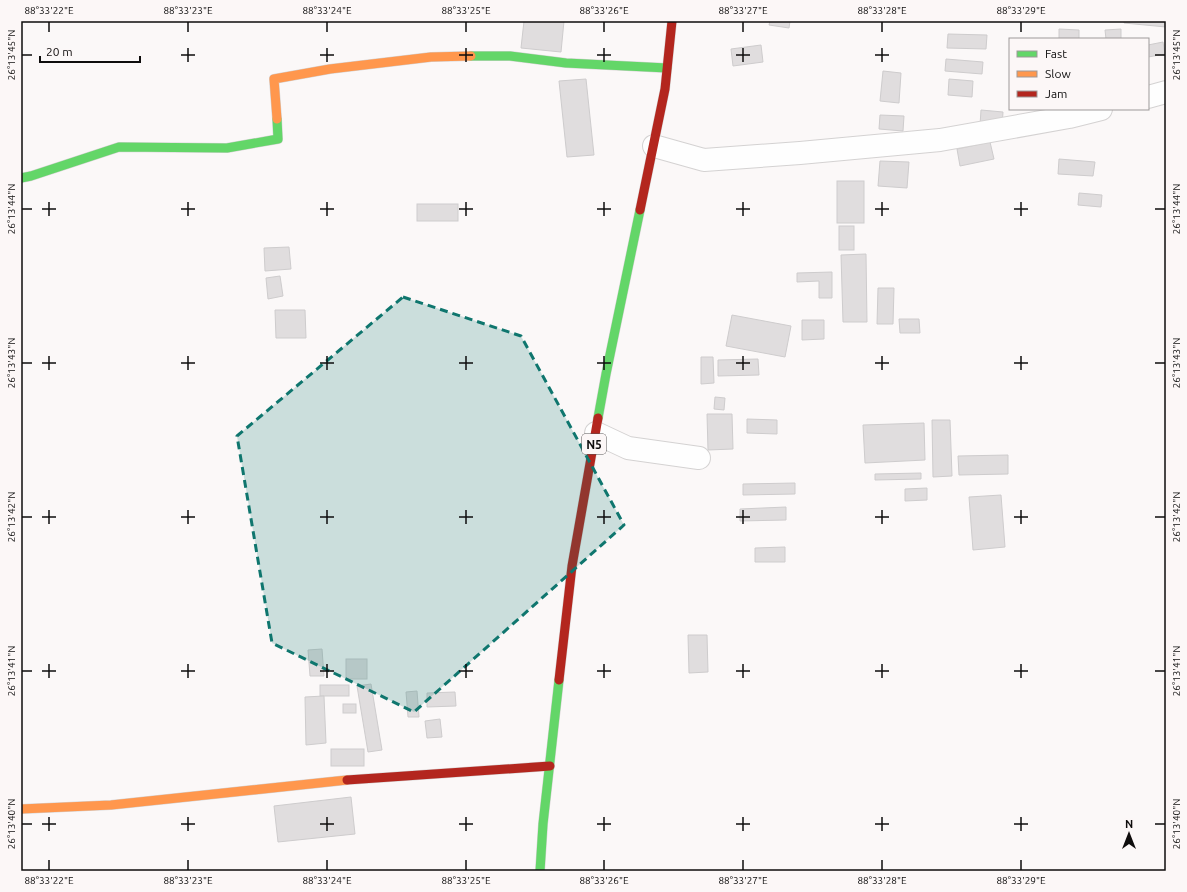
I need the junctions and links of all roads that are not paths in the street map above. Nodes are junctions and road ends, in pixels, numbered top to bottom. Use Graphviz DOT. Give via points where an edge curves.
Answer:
graph roads {
  1 [pos="672,21"];
  2 [pos="667,68"];
  3 [pos="1166,92"];
  4 [pos="1149,97"];
  5 [pos="1097,110"];
  6 [pos="654,146"];
  7 [pos="21,178"];
  8 [pos="596,433"];
  9 [pos="699,458"];
  10 [pos="550,766"];
  11 [pos="21,809"];
  12 [pos="540,871"];
  1 -- 2 [label="main road, N5"];
  2 -- 6 [label="main road, N5"];
  2 -- 7 [label="main road" via="566,63 510,56 431,57 330,69 274,79 278,139 227,148 119,147"];
  3 -- 4 [label="street"];
  5 -- 6 [label="street" via="1069,118 940,140 800,153 704,160"];
  6 -- 8 [label="main road, N5"];
  8 -- 9 [label="street" via="628,448"];
  8 -- 10 [label="main road, N5" via="572,566"];
  10 -- 11 [label="main road" via="354,779 111,806"];
  10 -- 12 [label="main road, N5"];
}
